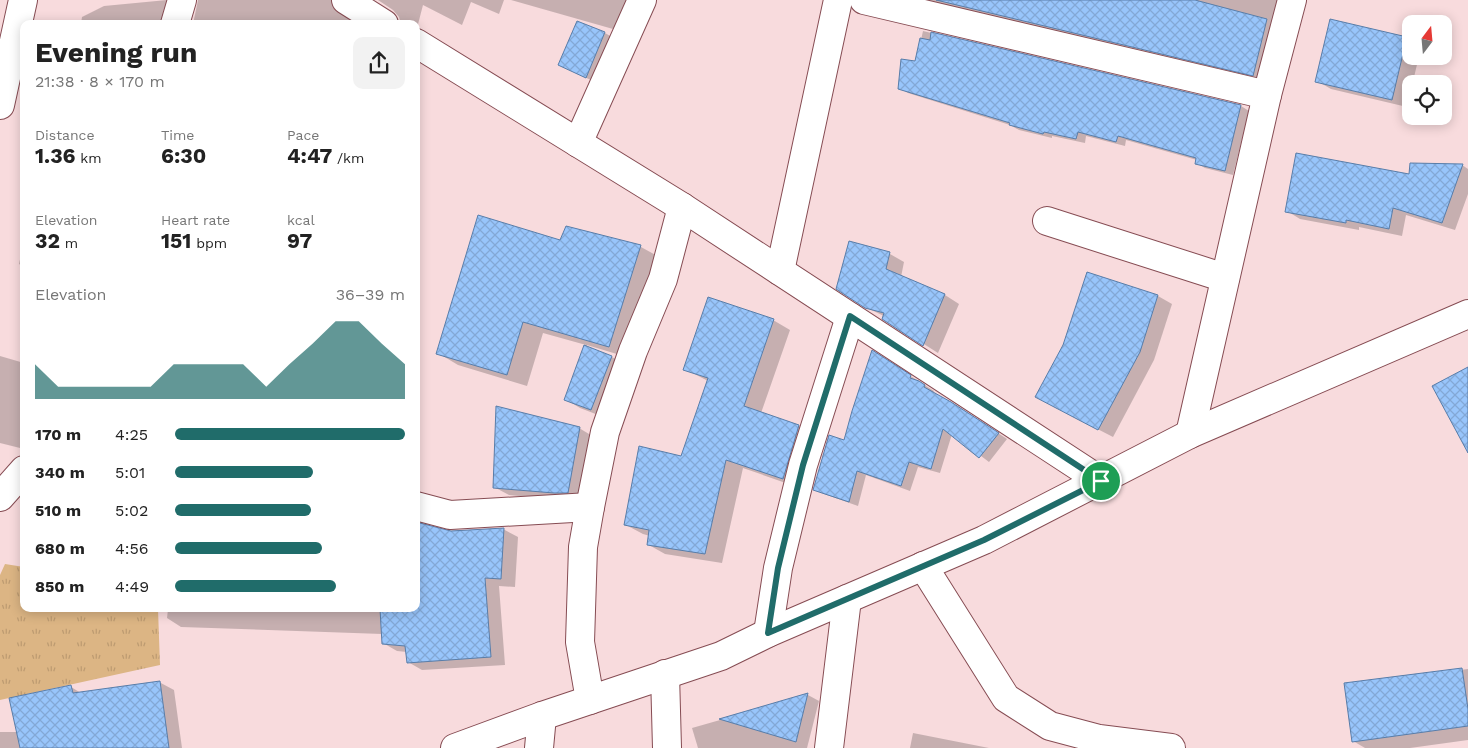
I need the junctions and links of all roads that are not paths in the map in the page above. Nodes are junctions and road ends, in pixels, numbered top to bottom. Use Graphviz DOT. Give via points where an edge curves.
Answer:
graph roads {
  1 [pos="18,0"];
  2 [pos="23,0"];
  3 [pos="182,0"];
  4 [pos="346,0"];
  5 [pos="642,0"];
  6 [pos="838,0"];
  7 [pos="864,0"];
  8 [pos="1292,0"];
  9 [pos="0,11"];
  10 [pos="176,20"];
  11 [pos="378,20"];
  12 [pos="420,45"];
  13 [pos="1267,95"];
  14 [pos="0,105"];
  15 [pos="578,143"];
  16 [pos="682,207"];
  17 [pos="1047,221"];
  18 [pos="780,271"];
  19 [pos="1225,278"];
  20 [pos="1468,314"];
  21 [pos="850,316"];
  22 [pos="1190,434"];
  23 [pos="20,474"];
  24 [pos="1101,481"];
  25 [pos="1,495"];
  26 [pos="420,507"];
  27 [pos="590,507"];
  28 [pos="923,566"];
  29 [pos="847,598"];
  30 [pos="768,633"];
  31 [pos="665,674"];
  32 [pos="590,700"];
  33 [pos="542,716"];
  34 [pos="455,748"];
  35 [pos="539,748"];
  36 [pos="667,748"];
  37 [pos="829,748"];
  38 [pos="1171,748"];
  1 -- 9 [label="street"];
  2 -- 14 [label="street"];
  3 -- 10 [label="street"];
  4 -- 11 [label="street"];
  5 -- 15 [label="street"];
  6 -- 18 [label="street"];
  7 -- 13 [label="street"];
  8 -- 13 [label="street"];
  12 -- 15 [label="street"];
  13 -- 19 [label="street"];
  15 -- 16 [label="street"];
  16 -- 18 [label="street"];
  16 -- 27 [label="street" via="663,279 633,351 605,432"];
  17 -- 19 [label="street"];
  18 -- 21 [label="street"];
  19 -- 22 [label="street"];
  20 -- 22 [label="street"];
  21 -- 24 [label="street"];
  21 -- 30 [label="street" via="803,465 778,568"];
  22 -- 24 [label="street"];
  23 -- 25 [label="street"];
  24 -- 28 [label="street" via="984,540"];
  26 -- 27 [label="street" via="450,515"];
  27 -- 32 [label="street" via="583,547 580,642"];
  28 -- 29 [label="street"];
  28 -- 38 [label="street" via="1006,698 1050,726 1099,739"];
  29 -- 30 [label="street"];
  29 -- 37 [label="street"];
  30 -- 31 [label="street" via="721,656"];
  31 -- 32 [label="street"];
  31 -- 36 [label="street"];
  32 -- 33 [label="street"];
  33 -- 34 [label="street"];
  33 -- 35 [label="street"];
}
